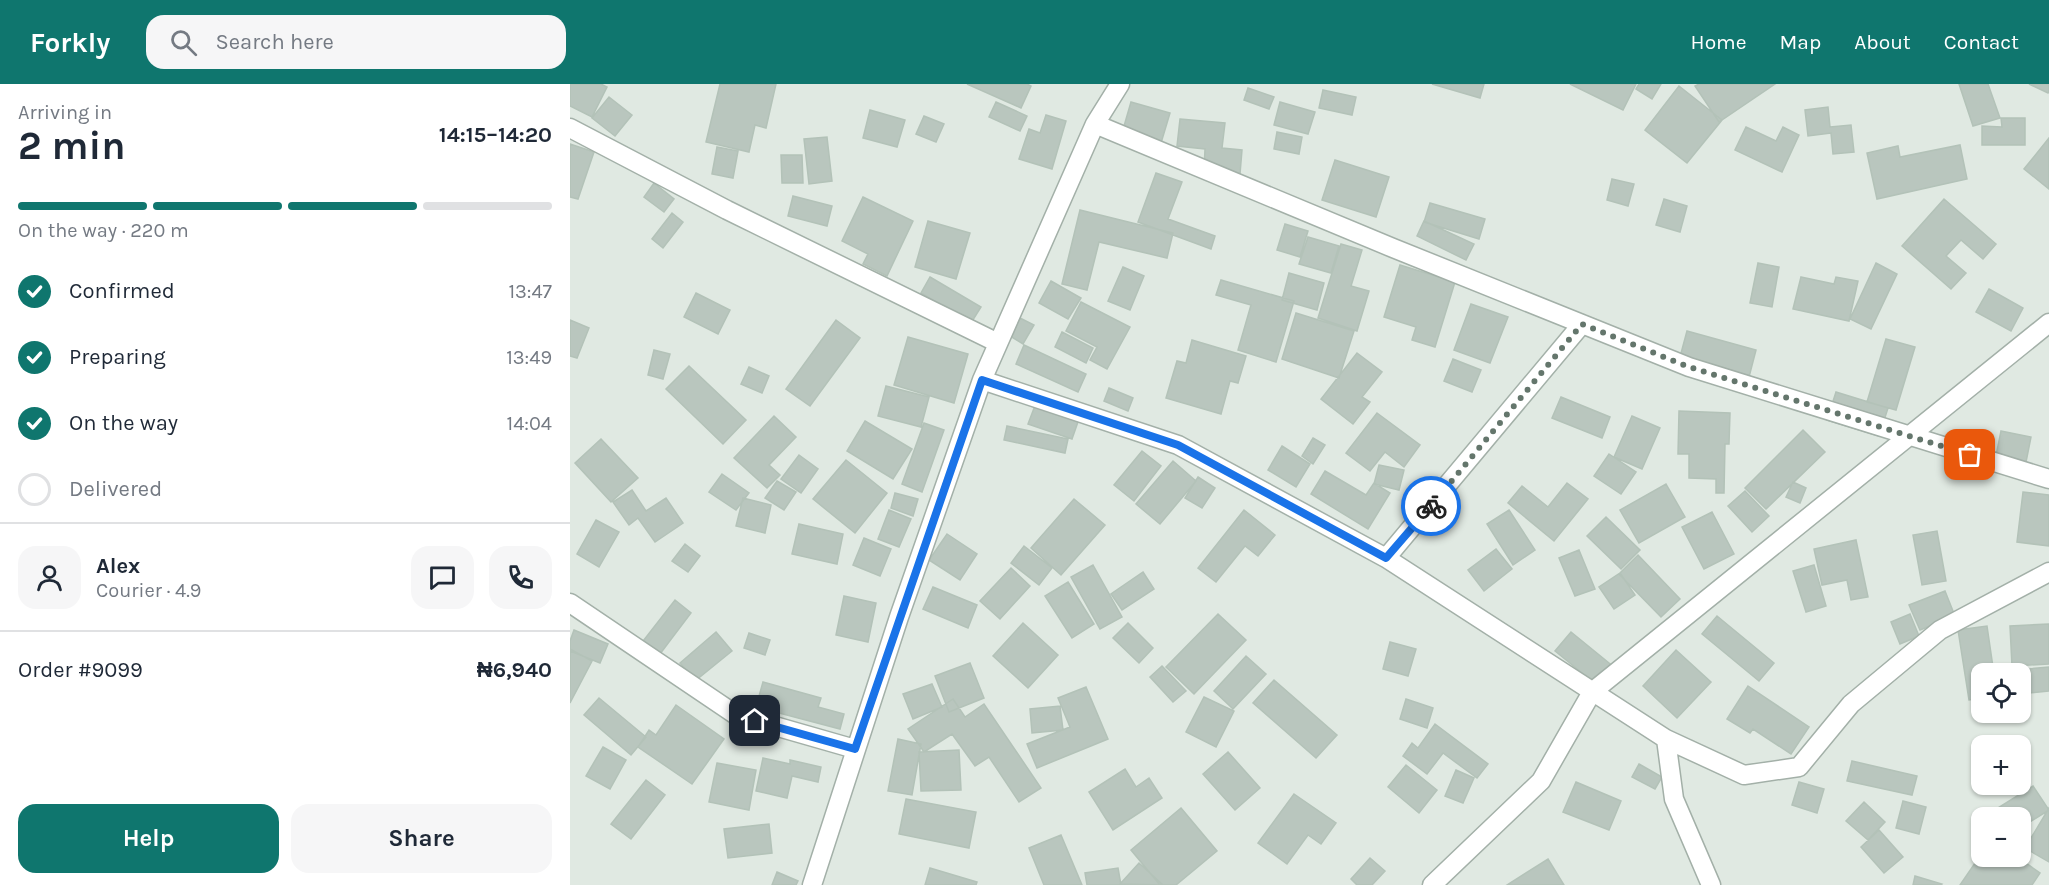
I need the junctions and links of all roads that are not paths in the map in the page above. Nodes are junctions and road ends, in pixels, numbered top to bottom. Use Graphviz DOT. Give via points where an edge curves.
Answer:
graph roads {
  1 [pos="1120,84"];
  2 [pos="1095,124"];
  3 [pos="570,128"];
  4 [pos="2049,323"];
  5 [pos="1582,324"];
  6 [pos="998,343"];
  7 [pos="982,380"];
  8 [pos="1910,437"];
  9 [pos="2049,479"];
  10 [pos="1386,558"];
  11 [pos="2049,572"];
  12 [pos="570,603"];
  13 [pos="1592,692"];
  14 [pos="1666,739"];
  15 [pos="855,749"];
  16 [pos="812,885"];
  17 [pos="1432,885"];
  18 [pos="1711,885"];
  1 -- 2 [label="street"];
  2 -- 5 [label="street"];
  2 -- 6 [label="street"];
  3 -- 6 [label="street"];
  4 -- 8 [label="street"];
  5 -- 8 [label="street" via="1689,367"];
  5 -- 10 [label="street"];
  6 -- 7 [label="street"];
  7 -- 10 [label="street" via="1178,445"];
  7 -- 15 [label="street"];
  8 -- 9 [label="street"];
  8 -- 13 [label="street"];
  10 -- 13 [label="street"];
  11 -- 14 [label="street" via="1940,630 1851,704 1799,767 1744,775"];
  12 -- 15 [label="street" via="735,716"];
  13 -- 14 [label="street"];
  13 -- 17 [label="street" via="1541,781"];
  14 -- 18 [label="street" via="1674,799"];
  15 -- 16 [label="street"];
}
